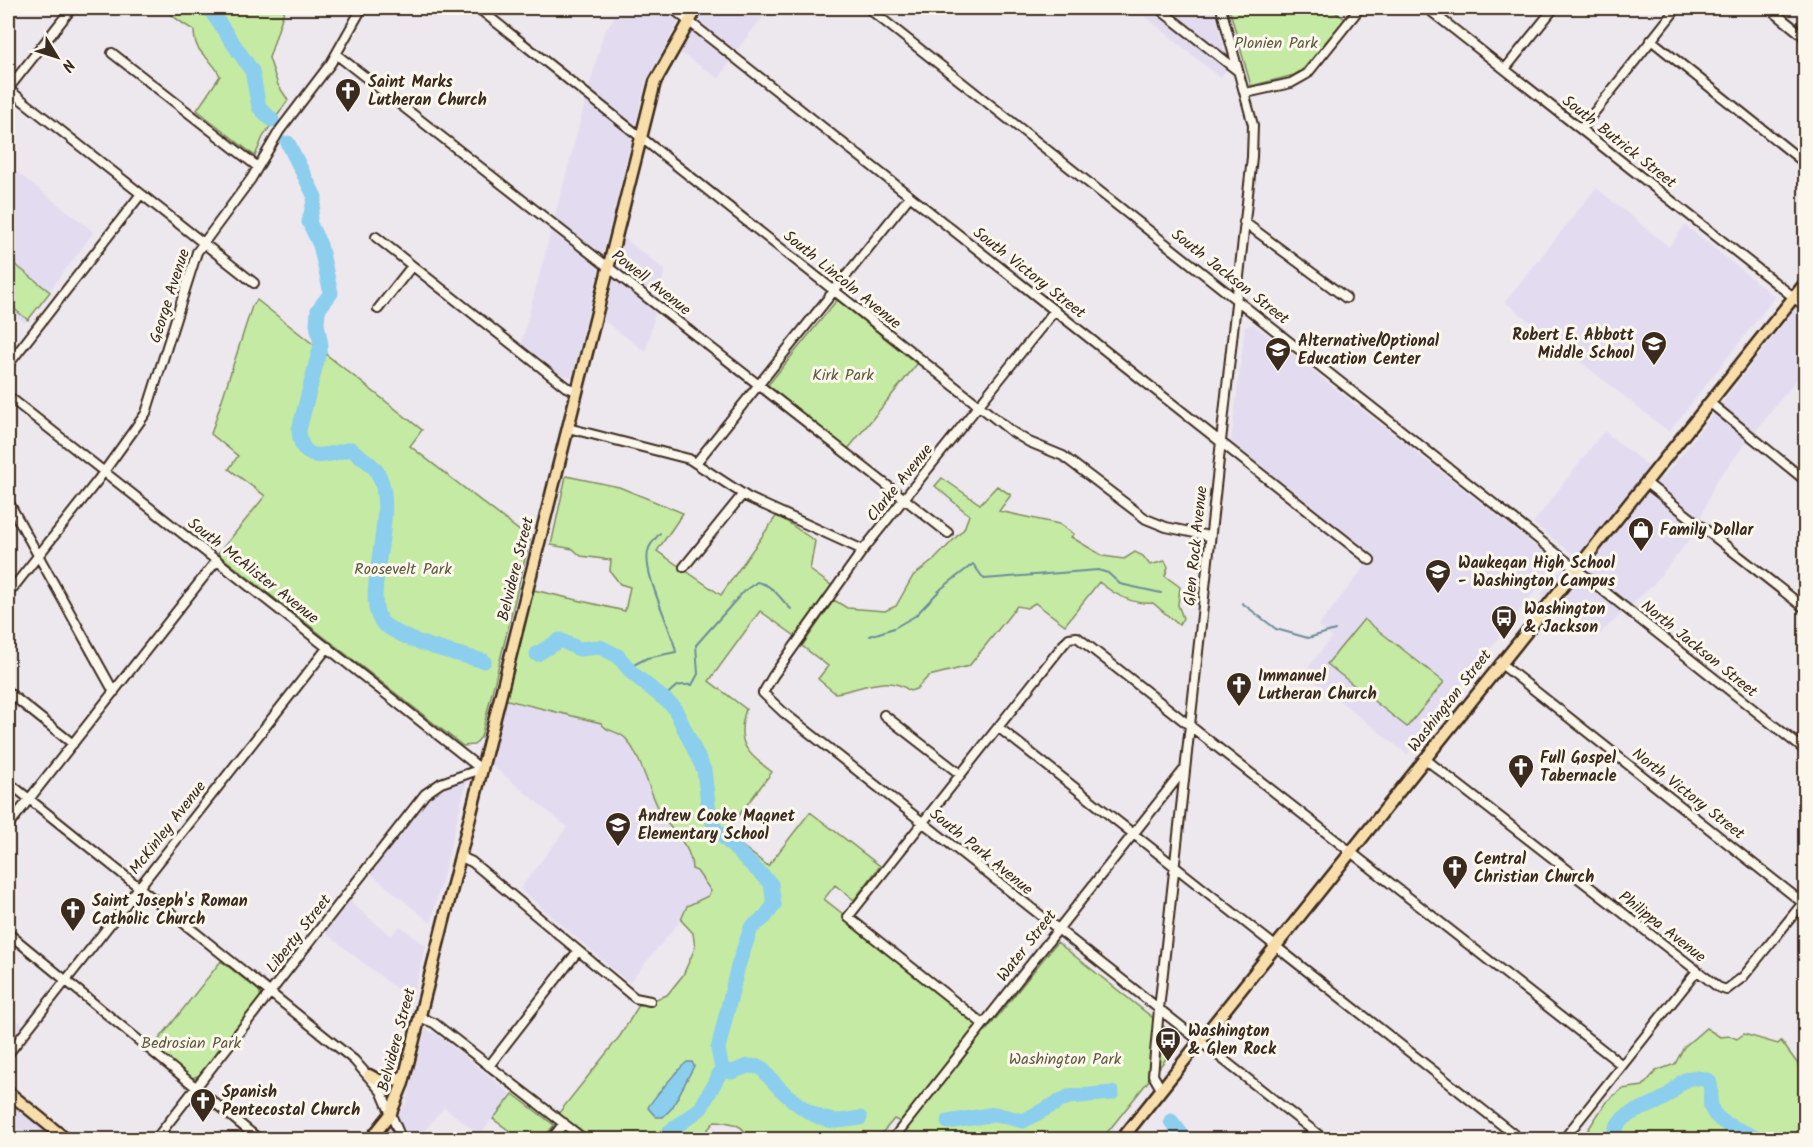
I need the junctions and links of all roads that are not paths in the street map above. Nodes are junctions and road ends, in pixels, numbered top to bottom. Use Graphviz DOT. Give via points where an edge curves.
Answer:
graph roads {
  1 [pos="72,8"];
  2 [pos="362,8"];
  3 [pos="478,8"];
  4 [pos="672,8"];
  5 [pos="697,8"];
  6 [pos="868,8"];
  7 [pos="1158,8"];
  8 [pos="1221,8"];
  9 [pos="1360,8"];
  10 [pos="1428,8"];
  11 [pos="1554,8"];
  12 [pos="1677,8"];
  13 [pos="1769,8"];
  14 [pos="689,21"];
  15 [pos="1806,38"];
  16 [pos="1651,40"];
  17 [pos="112,53"];
  18 [pos="337,55"];
  19 [pos="1505,69"];
  20 [pos="1238,70"];
  21 [pos="8,89"];
  22 [pos="1246,93"];
  23 [pos="1581,129"];
  24 [pos="641,136"];
  25 [pos="1806,164"];
  26 [pos="258,167"];
  27 [pos="141,194"];
  28 [pos="910,196"];
  29 [pos="1244,222"];
  30 [pos="376,237"];
  31 [pos="202,243"];
  32 [pos="412,266"];
  33 [pos="608,266"];
  34 [pos="1806,282"];
  35 [pos="254,284"];
  36 [pos="834,291"];
  37 [pos="1235,298"];
  38 [pos="1346,298"];
  39 [pos="1793,298"];
  40 [pos="1806,308"];
  41 [pos="378,309"];
  42 [pos="1055,310"];
  43 [pos="8,365"];
  44 [pos="758,386"];
  45 [pos="577,391"];
  46 [pos="8,396"];
  47 [pos="1709,402"];
  48 [pos="979,406"];
  49 [pos="568,428"];
  50 [pos="1220,440"];
  51 [pos="696,463"];
  52 [pos="104,471"];
  53 [pos="1806,481"];
  54 [pos="1645,482"];
  55 [pos="742,494"];
  56 [pos="904,499"];
  57 [pos="8,501"];
  58 [pos="948,534"];
  59 [pos="1209,536"];
  60 [pos="864,550"];
  61 [pos="38,555"];
  62 [pos="217,560"];
  63 [pos="1370,560"];
  64 [pos="684,567"];
  65 [pos="1576,568"];
  66 [pos="8,594"];
  67 [pos="1806,609"];
  68 [pos="328,647"];
  69 [pos="1500,663"];
  70 [pos="773,676"];
  71 [pos="8,692"];
  72 [pos="114,692"];
  73 [pos="884,715"];
  74 [pos="1189,724"];
  75 [pos="998,727"];
  76 [pos="73,744"];
  77 [pos="1806,751"];
  78 [pos="1424,758"];
  79 [pos="481,769"];
  80 [pos="1184,770"];
  81 [pos="960,774"];
  82 [pos="8,782"];
  83 [pos="29,799"];
  84 [pos="923,822"];
  85 [pos="8,826"];
  86 [pos="1134,834"];
  87 [pos="1350,852"];
  88 [pos="459,856"];
  89 [pos="1174,866"];
  90 [pos="139,887"];
  91 [pos="1804,901"];
  92 [pos="1058,930"];
  93 [pos="8,933"];
  94 [pos="1275,945"];
  95 [pos="578,951"];
  96 [pos="1697,971"];
  97 [pos="64,981"];
  98 [pos="271,993"];
  99 [pos="650,1001"];
  100 [pos="1159,1009"];
  101 [pos="419,1017"];
  102 [pos="983,1024"];
  103 [pos="1199,1041"];
  104 [pos="8,1054"];
  105 [pos="1622,1065"];
  106 [pos="489,1066"];
  107 [pos="369,1075"];
  108 [pos="405,1075"];
  109 [pos="196,1087"];
  110 [pos="1161,1089"];
  111 [pos="8,1092"];
  112 [pos="390,1115"];
  113 [pos="564,1123"];
  114 [pos="67,1140"];
  115 [pos="155,1140"];
  116 [pos="260,1140"];
  117 [pos="370,1140"];
  118 [pos="402,1140"];
  119 [pos="551,1140"];
  120 [pos="585,1140"];
  121 [pos="892,1140"];
  122 [pos="1120,1140"];
  123 [pos="1325,1140"];
  124 [pos="1521,1140"];
  125 [pos="1563,1140"];
  1 -- 21 [label="street"];
  2 -- 18 [label="street, George Avenue"];
  3 -- 24 [label="street, South Lincoln Avenue"];
  4 -- 14 [label="street, South Victory Street"];
  5 -- 14 [label="main road, Belvidere Street"];
  6 -- 37 [label="street, South Jackson Street"];
  7 -- 20 [label="street"];
  8 -- 20 [label="street, Glen Rock Avenue"];
  9 -- 22 [label="street" via="1306,74 1291,83"];
  10 -- 19 [label="street, South Butrick Street"];
  11 -- 19 [label="street"];
  12 -- 16 [label="street"];
  13 -- 15 [label="street"];
  14 -- 24 [label="main road, Belvidere Street" via="655,82"];
  14 -- 28 [label="street, South Victory Street"];
  16 -- 23 [label="street"];
  16 -- 25 [label="street"];
  17 -- 26 [label="street"];
  18 -- 26 [label="street, George Avenue" via="280,130"];
  18 -- 33 [label="street, Powell Avenue"];
  19 -- 23 [label="street, South Butrick Street"];
  20 -- 22 [label="street, Glen Rock Avenue"];
  21 -- 27 [label="street"];
  22 -- 29 [label="street, Glen Rock Avenue" via="1253,129"];
  23 -- 39 [label="street, South Butrick Street"];
  24 -- 33 [label="main road, Belvidere Street"];
  24 -- 36 [label="street, South Lincoln Avenue"];
  26 -- 31 [label="street, George Avenue"];
  27 -- 31 [label="street"];
  27 -- 43 [label="street"];
  28 -- 36 [label="street"];
  28 -- 42 [label="street, South Victory Street"];
  29 -- 37 [label="street, Glen Rock Avenue"];
  29 -- 38 [label="street"];
  30 -- 32 [label="street"];
  31 -- 35 [label="street"];
  31 -- 52 [label="street, George Avenue" via="146,413"];
  32 -- 41 [label="street"];
  32 -- 45 [label="street" via="566,387"];
  33 -- 44 [label="street, Powell Avenue"];
  33 -- 45 [label="main road, Belvidere Street"];
  34 -- 39 [label="main road, Washington Street"];
  36 -- 44 [label="street"];
  36 -- 48 [label="street, South Lincoln Avenue"];
  37 -- 50 [label="street, Glen Rock Avenue"];
  37 -- 65 [label="street, South Jackson Street"];
  39 -- 40 [label="street, South Butrick Street"];
  39 -- 47 [label="main road, Washington Street"];
  42 -- 48 [label="street, Clarke Avenue"];
  42 -- 50 [label="street, South Victory Street"];
  44 -- 51 [label="street"];
  44 -- 56 [label="street, Powell Avenue"];
  45 -- 49 [label="main road, Belvidere Street"];
  46 -- 52 [label="street, South McAlister Avenue"];
  47 -- 53 [label="street"];
  47 -- 54 [label="main road, Washington Street"];
  48 -- 56 [label="street, Clarke Avenue"];
  48 -- 59 [label="street, South Lincoln Avenue" via="1029,442 1063,456 1146,519"];
  49 -- 51 [label="street"];
  49 -- 79 [label="main road, Belvidere Street"];
  50 -- 59 [label="street, Glen Rock Avenue"];
  50 -- 63 [label="street, South Victory Street"];
  51 -- 55 [label="street"];
  52 -- 61 [label="street, George Avenue"];
  52 -- 62 [label="street, South McAlister Avenue"];
  54 -- 65 [label="main road, Washington Street"];
  54 -- 67 [label="street"];
  55 -- 60 [label="street"];
  55 -- 64 [label="street"];
  56 -- 58 [label="street, Powell Avenue"];
  56 -- 60 [label="street, Clarke Avenue"];
  57 -- 61 [label="street"];
  59 -- 74 [label="street, Glen Rock Avenue"];
  60 -- 70 [label="street, Clarke Avenue"];
  61 -- 66 [label="street, George Avenue"];
  61 -- 72 [label="street"];
  62 -- 68 [label="street, South McAlister Avenue"];
  62 -- 72 [label="street"];
  65 -- 69 [label="main road, Washington Street"];
  65 -- 77 [label="street, North Jackson Street"];
  68 -- 79 [label="street, South McAlister Avenue"];
  68 -- 90 [label="street, McKinley Avenue"];
  69 -- 78 [label="main road, Washington Street"];
  69 -- 91 [label="street, North Victory Street"];
  70 -- 84 [label="street, South Park Avenue" via="764,693 766,697"];
  71 -- 76 [label="street"];
  72 -- 76 [label="street"];
  73 -- 81 [label="street"];
  74 -- 75 [label="street" via="1077,637 1070,638"];
  74 -- 80 [label="street, Glen Rock Avenue"];
  74 -- 87 [label="street"];
  75 -- 81 [label="street"];
  75 -- 86 [label="street"];
  76 -- 83 [label="street"];
  78 -- 87 [label="main road, Washington Street"];
  78 -- 96 [label="street, Philippa Avenue"];
  79 -- 88 [label="main road, Belvidere Street"];
  79 -- 98 [label="street, Liberty Street" via="441,783 425,794"];
  80 -- 86 [label="street, Water Street"];
  80 -- 89 [label="street, Glen Rock Avenue"];
  81 -- 84 [label="street"];
  82 -- 83 [label="street"];
  83 -- 85 [label="street"];
  83 -- 90 [label="street"];
  84 -- 92 [label="street, South Park Avenue"];
  84 -- 102 [label="street" via="848,917"];
  86 -- 89 [label="street"];
  86 -- 92 [label="street, Water Street"];
  87 -- 94 [label="main road, Washington Street"];
  87 -- 105 [label="street"];
  88 -- 95 [label="street" via="472,861"];
  88 -- 101 [label="main road, Belvidere Street"];
  89 -- 94 [label="street"];
  89 -- 100 [label="street, Glen Rock Avenue"];
  90 -- 97 [label="street, McKinley Avenue"];
  90 -- 98 [label="street"];
  91 -- 96 [label="street, Philippa Avenue" via="1743,977 1726,990"];
  92 -- 100 [label="street, South Park Avenue"];
  92 -- 102 [label="street, Water Street"];
  93 -- 97 [label="street"];
  94 -- 103 [label="main road, Washington Street"];
  94 -- 124 [label="street"];
  95 -- 99 [label="street" via="635,998"];
  95 -- 106 [label="street"];
  96 -- 105 [label="street"];
  97 -- 104 [label="street, McKinley Avenue"];
  97 -- 109 [label="street"];
  98 -- 107 [label="street"];
  98 -- 109 [label="street, Liberty Street"];
  100 -- 103 [label="street, South Park Avenue"];
  100 -- 110 [label="street, Glen Rock Avenue" via="1153,1075"];
  101 -- 106 [label="street" via="434,1023"];
  101 -- 108 [label="main road, Belvidere Street"];
  102 -- 121 [label="street, Water Street"];
  103 -- 110 [label="main road, Washington Street"];
  103 -- 123 [label="street, South Park Avenue"];
  105 -- 125 [label="street"];
  106 -- 113 [label="street"];
  107 -- 108 [label="main road" via="387,1082"];
  107 -- 112 [label="street" via="381,1091"];
  108 -- 112 [label="main road, Belvidere Street"];
  109 -- 115 [label="street, Liberty Street"];
  109 -- 116 [label="street"];
  110 -- 122 [label="main road, Washington Street"];
  111 -- 114 [label="main road"];
  112 -- 117 [label="main road, Belvidere Street"];
  112 -- 118 [label="street"];
  113 -- 119 [label="street"];
  113 -- 120 [label="street"];
}
